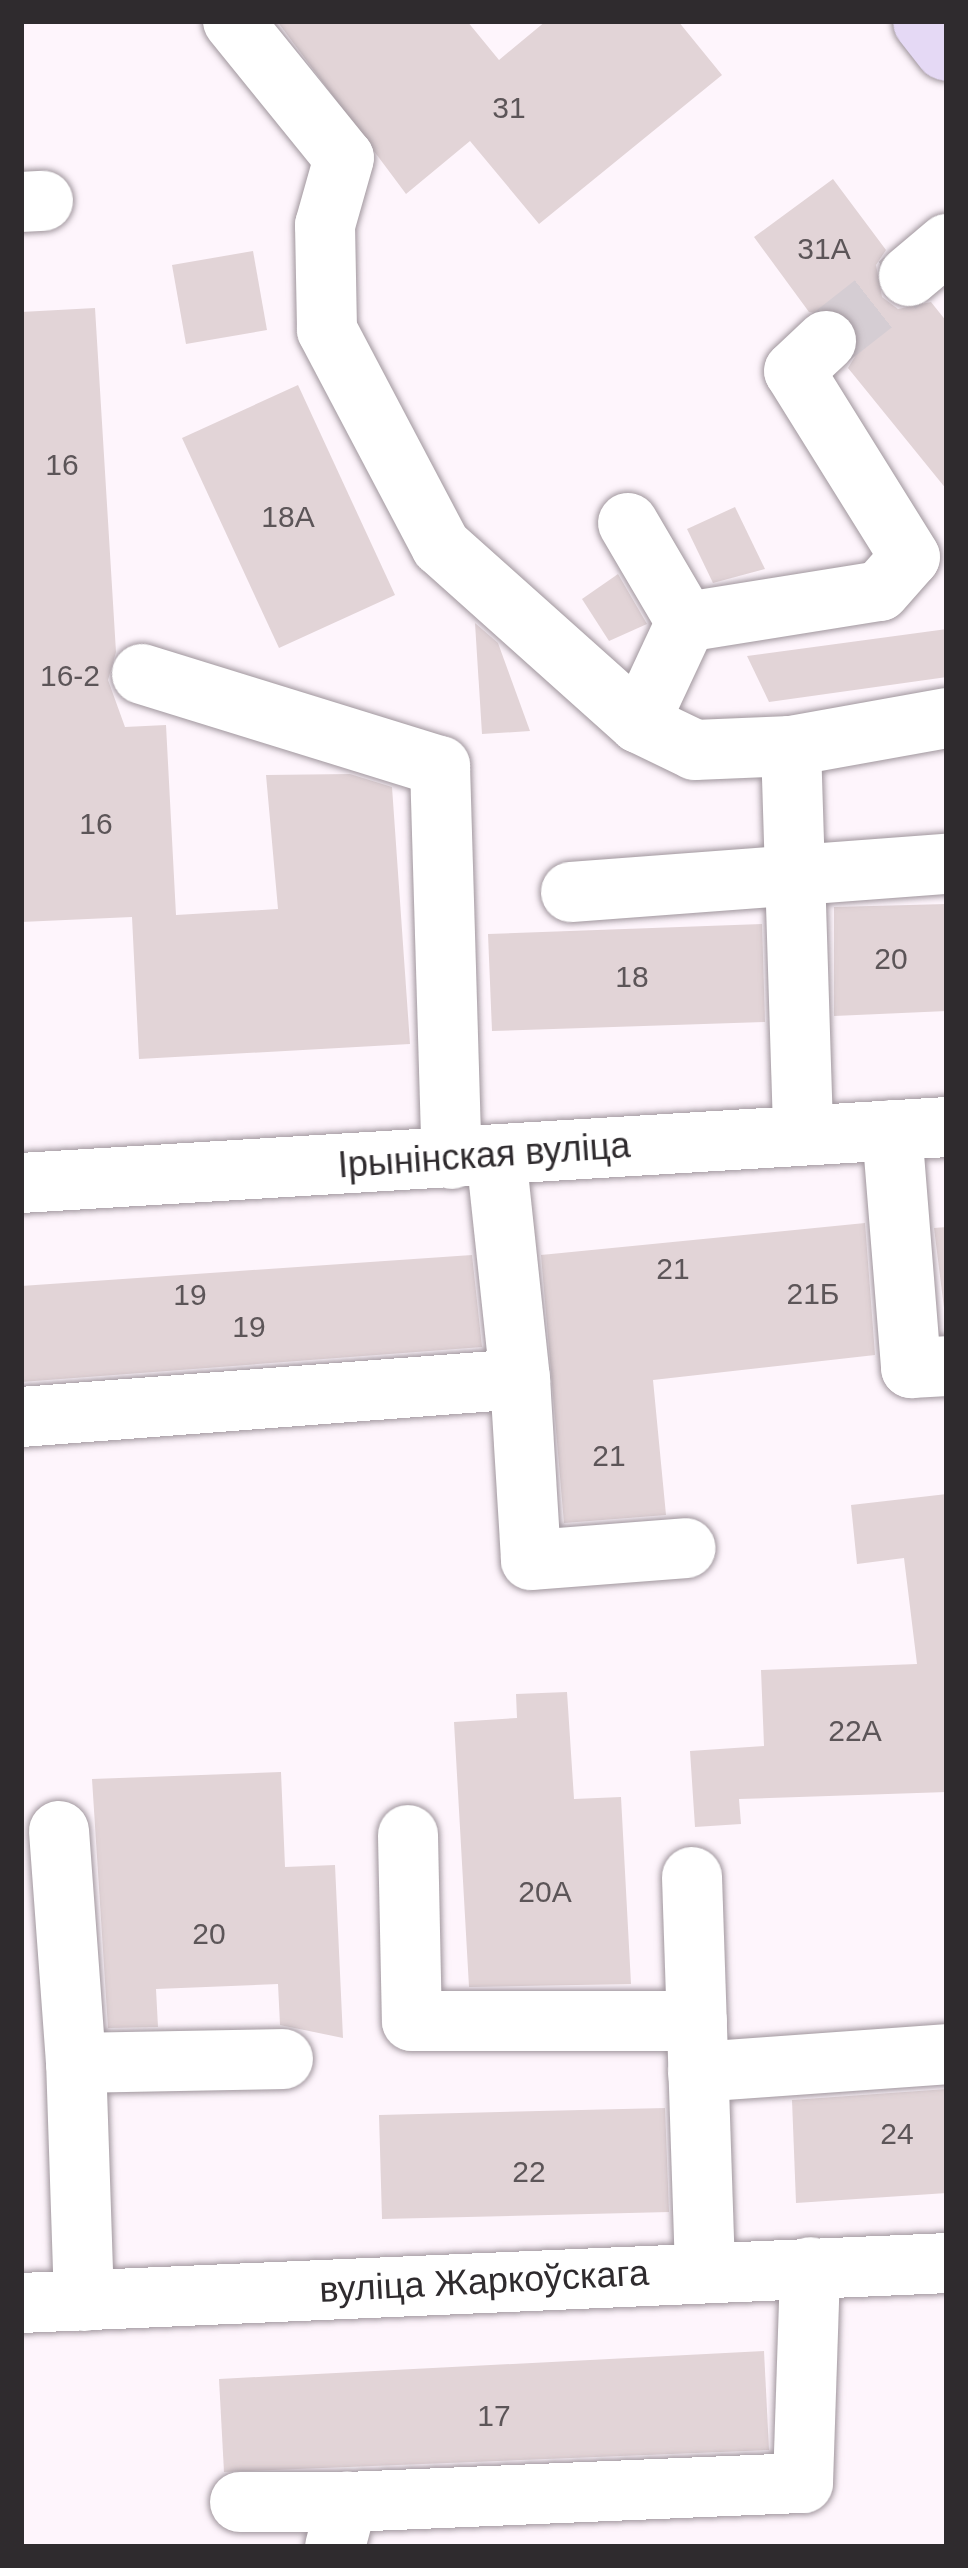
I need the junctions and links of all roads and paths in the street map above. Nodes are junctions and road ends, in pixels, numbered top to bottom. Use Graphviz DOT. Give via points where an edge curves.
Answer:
graph roads {
  1 [pos="232,21"];
  2 [pos="926,21"];
  3 [pos="947,48"];
  4 [pos="826,341"];
  5 [pos="628,523"];
  6 [pos="686,622"];
  7 [pos="142,674"];
  8 [pos="947,718"];
  9 [pos="639,723"];
  10 [pos="791,746"];
  11 [pos="947,864"];
  12 [pos="797,881"];
  13 [pos="571,892"];
  14 [pos="919,1128"];
  15 [pos="802,1132"];
  16 [pos="474,1157"];
  17 [pos="21,1183"];
  18 [pos="947,1366"];
  19 [pos="520,1378"];
  20 [pos="21,1417"];
  21 [pos="686,1548"];
  22 [pos="59,1831"];
  23 [pos="408,1835"];
  24 [pos="692,1877"];
  25 [pos="698,2046"];
  26 [pos="947,2054"];
  27 [pos="283,2059"];
  28 [pos="76,2063"];
  29 [pos="947,2263"];
  30 [pos="810,2267"];
  31 [pos="704,2270"];
  32 [pos="84,2301"];
  33 [pos="21,2303"];
  34 [pos="240,2502"];
  35 [pos="341,2525"];
  1 -- 9 [label="street" via="344,158 325,225 327,330 441,546"];
  2 -- 3 [label="main road"];
  4 -- 6 [label="street" via="794,370 910,557 880,591"];
  5 -- 6 [label="street"];
  6 -- 9 [label="street"];
  7 -- 16 [label="street" via="440,766"];
  8 -- 10 [label="street"];
  9 -- 10 [label="street" via="695,750"];
  10 -- 12 [label="street"];
  11 -- 12 [label="street"];
  12 -- 13 [label="street"];
  12 -- 15 [label="street"];
  14 -- 15 [label="street, Ірынінская вуліца"];
  14 -- 18 [label="street" via="911,1368"];
  15 -- 16 [label="street, Ірынінская вуліца"];
  16 -- 17 [label="street, Ірынінская вуліца"];
  16 -- 19 [label="street"];
  19 -- 20 [label="street"];
  19 -- 21 [label="street" via="531,1560"];
  22 -- 28 [label="street"];
  23 -- 25 [label="street" via="412,2021"];
  24 -- 25 [label="street"];
  25 -- 26 [label="street"];
  25 -- 31 [label="street"];
  27 -- 28 [label="street"];
  28 -- 32 [label="street"];
  29 -- 30 [label="street, вуліца Жаркоўскага"];
  30 -- 31 [label="street, вуліца Жаркоўскага"];
  30 -- 35 [label="street" via="803,2483"];
  31 -- 32 [label="street, вуліца Жаркоўскага"];
  32 -- 33 [label="street, вуліца Жаркоўскага"];
  34 -- 35 [label="street"];
}
